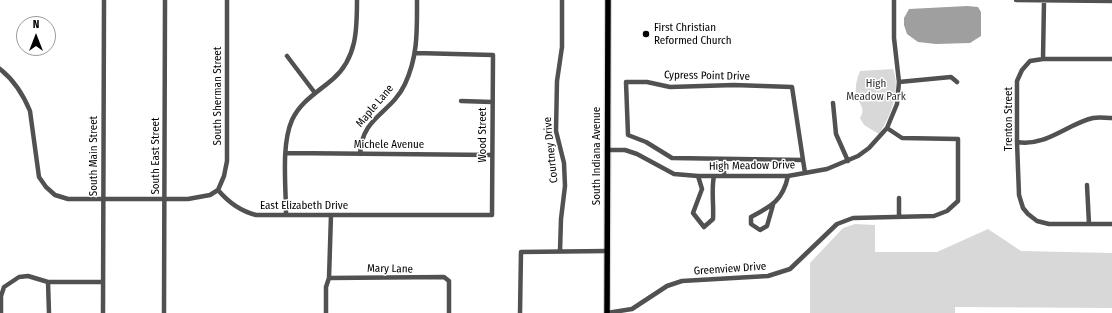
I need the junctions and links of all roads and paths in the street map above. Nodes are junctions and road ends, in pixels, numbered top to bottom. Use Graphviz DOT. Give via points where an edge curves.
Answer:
graph roads {
  1 [pos="104,0"];
  2 [pos="165,0"];
  3 [pos="227,0"];
  4 [pos="357,0"];
  5 [pos="417,0"];
  6 [pos="562,0"];
  7 [pos="608,0"];
  8 [pos="894,0"];
  9 [pos="1017,0"];
  10 [pos="1083,0"];
  11 [pos="1044,1"];
  12 [pos="1112,1"];
  13 [pos="416,53"];
  14 [pos="287,56"];
  15 [pos="1043,59"];
  16 [pos="1112,59"];
  17 [pos="0,69"];
  18 [pos="899,82"];
  19 [pos="956,82"];
  20 [pos="314,93"];
  21 [pos="461,101"];
  22 [pos="492,102"];
  23 [pos="833,103"];
  24 [pos="1112,118"];
  25 [pos="886,128"];
  26 [pos="1017,142"];
  27 [pos="607,150"];
  28 [pos="287,153"];
  29 [pos="360,154"];
  30 [pos="492,155"];
  31 [pos="724,160"];
  32 [pos="802,160"];
  33 [pos="848,161"];
  34 [pos="805,173"];
  35 [pos="724,175"];
  36 [pos="698,176"];
  37 [pos="714,176"];
  38 [pos="788,176"];
  39 [pos="1087,185"];
  40 [pos="218,190"];
  41 [pos="899,198"];
  42 [pos="164,199"];
  43 [pos="103,200"];
  44 [pos="773,205"];
  45 [pos="286,214"];
  46 [pos="331,215"];
  47 [pos="492,216"];
  48 [pos="899,216"];
  49 [pos="1089,224"];
  50 [pos="1112,224"];
  51 [pos="560,251"];
  52 [pos="607,251"];
  53 [pos="329,278"];
  54 [pos="48,282"];
  55 [pos="103,282"];
  56 [pos="1,313"];
  57 [pos="49,313"];
  58 [pos="103,313"];
  59 [pos="164,313"];
  60 [pos="326,313"];
  61 [pos="449,313"];
  62 [pos="520,313"];
  63 [pos="607,313"];
  1 -- 43 [label="street, South Main Street"];
  2 -- 42 [label="street, South East Street"];
  3 -- 40 [label="street, South Sherman Street" via="227,161"];
  4 -- 20 [label="street" via="357,30 352,52 345,66 334,78"];
  5 -- 13 [label="street, Maple Lane"];
  6 -- 51 [label="street, Courtney Drive" via="562,47 556,81 556,131 564,163 565,186"];
  7 -- 27 [label="main road, South Indiana Avenue"];
  8 -- 18 [label="street, High Meadow Drive" via="894,38"];
  9 -- 11 [label="street"];
  10 -- 11 [label="street"];
  10 -- 12 [label="street"];
  11 -- 15 [label="street"];
  13 -- 22 [label="street, Wood Street" via="493,55"];
  13 -- 29 [label="street, Maple Lane" via="404,85 363,133"];
  14 -- 20 [label="street"];
  15 -- 16 [label="street"];
  15 -- 26 [label="street, Trenton Street" via="1030,62 1022,70 1017,81"];
  17 -- 43 [label="street" via="19,88 30,111 39,177 46,187 55,195 68,199"];
  18 -- 19 [label="street" via="951,77"];
  18 -- 25 [label="street, High Meadow Drive" via="897,104"];
  20 -- 28 [label="street" via="305,100 293,119 289,130"];
  21 -- 22 [label="street"];
  22 -- 30 [label="street, Wood Street"];
  23 -- 33 [label="street" via="836,134"];
  24 -- 26 [label="street" via="1094,118 1077,123 1048,138 1026,143"];
  25 -- 33 [label="street, High Meadow Drive" via="869,148"];
  25 -- 48 [label="street, Greenview Drive" via="902,138 958,139 958,201 947,211 934,216"];
  26 -- 49 [label="street, Trenton Street" via="1019,195 1023,208 1037,220 1049,224"];
  27 -- 36 [label="street, High Meadow Drive" via="625,150 674,174"];
  27 -- 52 [label="main road, South Indiana Avenue"];
  28 -- 29 [label="street, Michele Avenue"];
  28 -- 45 [label="street"];
  29 -- 30 [label="street, Michele Avenue"];
  30 -- 47 [label="street, Wood Street"];
  31 -- 32 [label="street, Cypress Point Drive"];
  31 -- 32 [label="street, Cypress Point Drive" via="672,158 646,142 628,135 626,82 647,82 670,87 792,87"];
  31 -- 35 [label="street"];
  32 -- 34 [label="street"];
  33 -- 34 [label="street, High Meadow Drive" via="827,169"];
  34 -- 38 [label="street, High Meadow Drive"];
  35 -- 37 [label="street, High Meadow Drive"];
  35 -- 38 [label="street, High Meadow Drive"];
  36 -- 37 [label="street, High Meadow Drive"];
  36 -- 37 [label="street" via="702,189 693,213 704,228 713,219 711,189"];
  38 -- 44 [label="street" via="785,189"];
  39 -- 49 [label="street"];
  40 -- 42 [label="street" via="199,198"];
  40 -- 45 [label="street, East Elizabeth Drive" via="227,201 245,212 256,215"];
  41 -- 48 [label="street"];
  42 -- 43 [label="street"];
  42 -- 59 [label="street, South East Street"];
  43 -- 55 [label="street, South Main Street"];
  44 -- 44 [label="street" via="767,226 760,230 751,224 751,217"];
  45 -- 46 [label="street, East Elizabeth Drive"];
  46 -- 47 [label="street, East Elizabeth Drive"];
  46 -- 53 [label="street"];
  48 -- 63 [label="street, Greenview Drive" via="853,218 837,224 799,262 782,273 682,281 667,286 632,309"];
  49 -- 50 [label="street"];
  51 -- 52 [label="street"];
  51 -- 62 [label="street" via="521,252"];
  52 -- 63 [label="main road, South Indiana Avenue"];
  53 -- 60 [label="street" via="326,287"];
  53 -- 61 [label="street, Mary Lane" via="444,277 449,281"];
  54 -- 55 [label="street"];
  54 -- 56 [label="street" via="28,276 11,281 4,287 1,296"];
  54 -- 57 [label="street"];
  55 -- 58 [label="street, South Main Street"];
}
